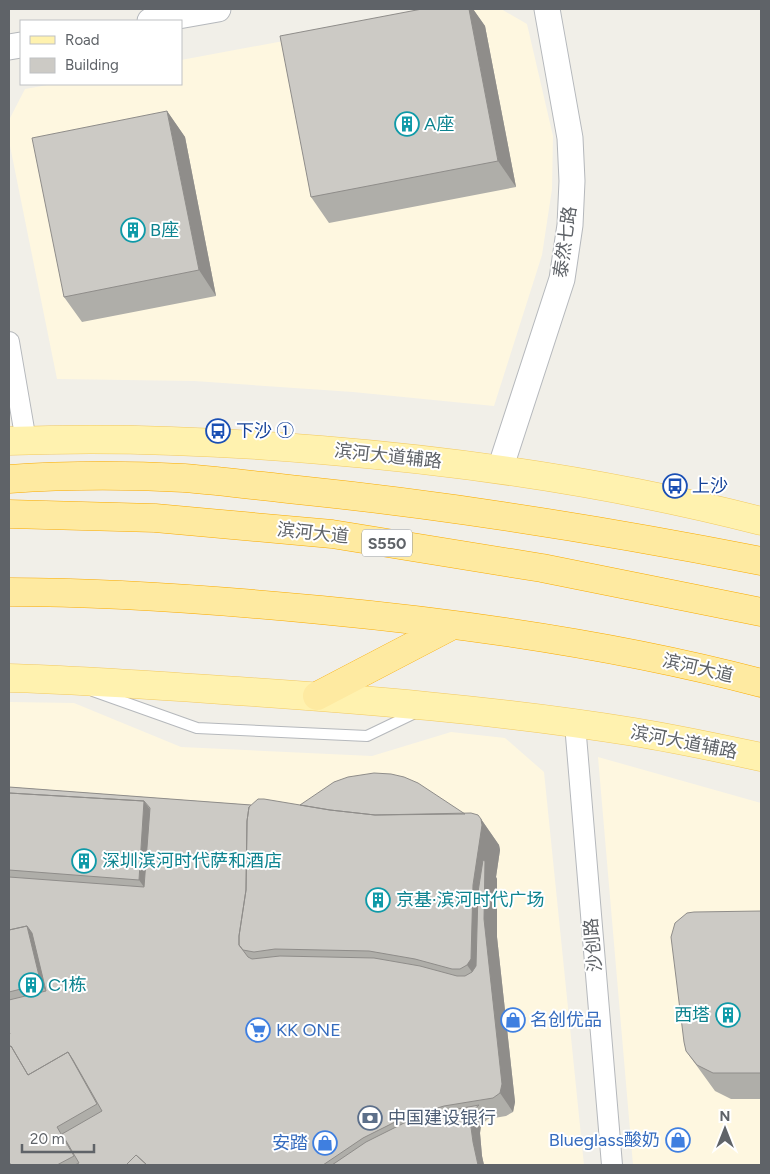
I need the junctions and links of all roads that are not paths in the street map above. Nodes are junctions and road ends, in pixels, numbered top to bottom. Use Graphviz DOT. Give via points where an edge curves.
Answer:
graph roads {
  1 [pos="218,9"];
  2 [pos="548,9"];
  3 [pos="156,20"];
  4 [pos="9,342"];
  5 [pos="18,441"];
  6 [pos="500,469"];
  7 [pos="9,480"];
  8 [pos="9,514"];
  9 [pos="761,521"];
  10 [pos="761,561"];
  11 [pos="9,592"];
  12 [pos="761,612"];
  13 [pos="453,625"];
  14 [pos="9,678"];
  15 [pos="60,679"];
  16 [pos="759,682"];
  17 [pos="318,696"];
  18 [pos="428,706"];
  19 [pos="575,724"];
  20 [pos="761,757"];
  21 [pos="612,1165"];
  1 -- 3 [label="street"];
  2 -- 6 [label="street, 泰然七路" via="570,138 570,225 562,279"];
  4 -- 5 [label="street"];
  5 -- 6 [label="main road, 滨河大道辅路" via="196,441 394,456"];
  6 -- 9 [label="main road, 滨河大道辅路" via="651,496"];
  7 -- 10 [label="highway" via="89,476 184,478 383,498 523,518"];
  8 -- 12 [label="highway, 滨河大道 / S550" via="155,518 332,534 542,568"];
  11 -- 13 [label="highway, 滨河大道" via="213,600"];
  13 -- 16 [label="highway, 滨河大道" via="632,652"];
  13 -- 17 [label="highway"];
  14 -- 15 [label="main road, 滨河大道辅路"];
  15 -- 17 [label="main road, 滨河大道辅路"];
  15 -- 18 [label="lane" via="198,728 367,736"];
  17 -- 18 [label="main road, 滨河大道辅路"];
  18 -- 19 [label="main road, 滨河大道辅路"];
  19 -- 20 [label="main road, 滨河大道辅路"];
  19 -- 21 [label="street, 沙创路"];
}
